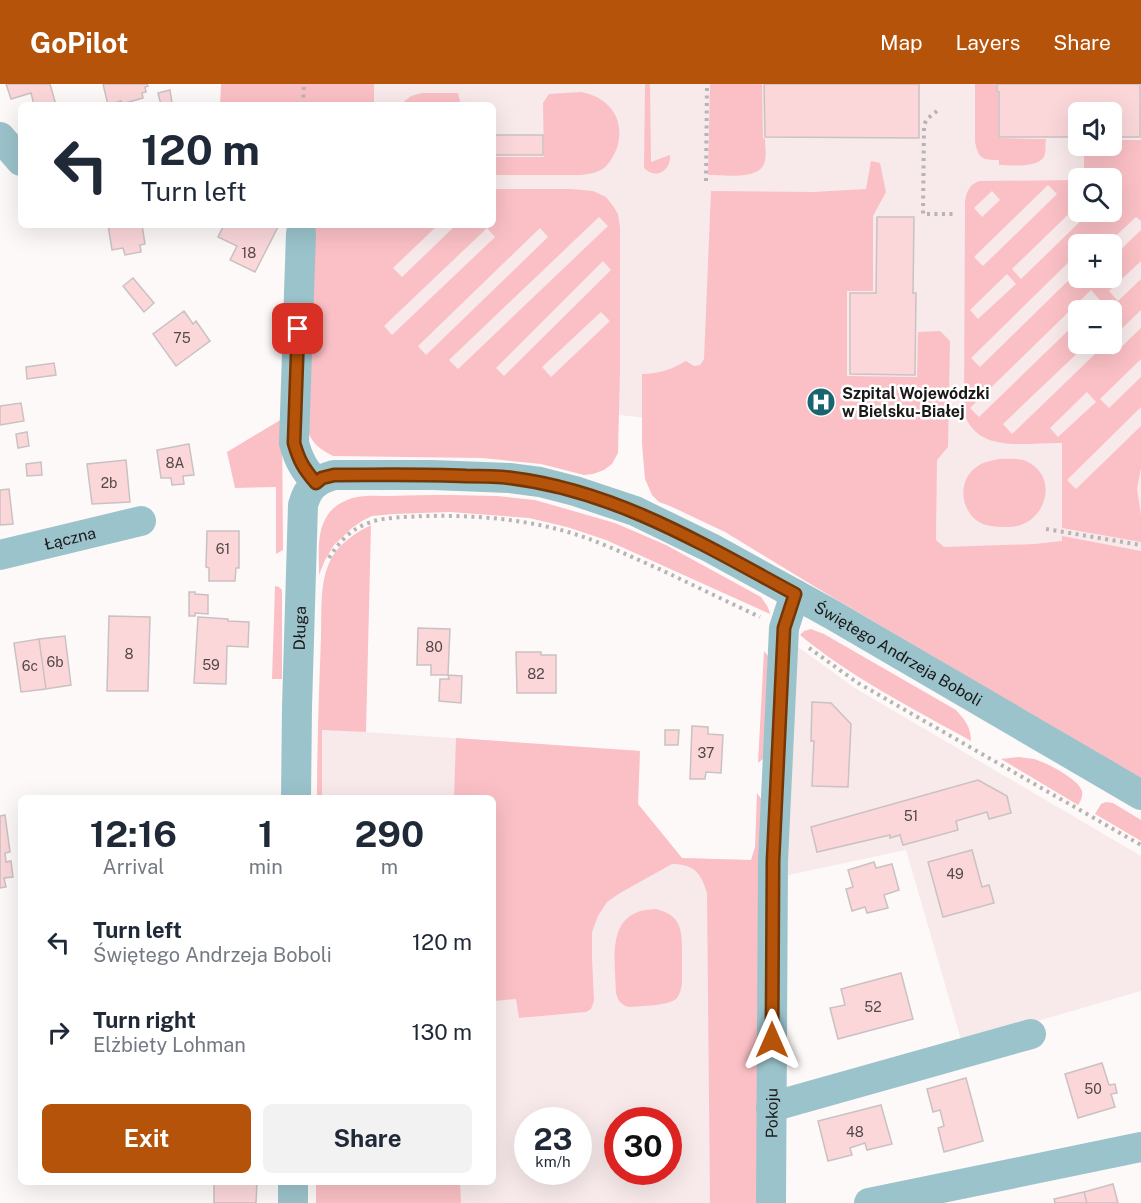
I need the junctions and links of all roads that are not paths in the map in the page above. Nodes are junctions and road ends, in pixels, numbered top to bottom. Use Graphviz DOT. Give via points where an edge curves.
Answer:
graph roads {
  1 [pos="0,137"];
  2 [pos="18,158"];
  3 [pos="301,233"];
  4 [pos="325,479"];
  5 [pos="141,522"];
  6 [pos="0,555"];
  7 [pos="795,594"];
  8 [pos="296,795"];
  9 [pos="1141,795"];
  10 [pos="1031,1034"];
  11 [pos="771,1107"];
  12 [pos="1141,1147"];
  13 [pos="293,1185"];
  14 [pos="293,1203"];
  15 [pos="771,1203"];
  16 [pos="869,1203"];
  1 -- 2 [label="street"];
  3 -- 4 [label="street" via="294,443 301,464"];
  4 -- 7 [label="street, Świętego Andrzeja Boboli" via="433,475 509,478 575,491 644,515"];
  4 -- 8 [label="street, Długa" via="306,495 302,515"];
  5 -- 6 [label="street, Łączna"];
  7 -- 9 [label="street, Świętego Andrzeja Boboli"];
  7 -- 11 [label="street, Pokoju" via="784,628 773,861"];
  10 -- 11 [label="street"];
  11 -- 15 [label="street, Pokoju"];
  12 -- 16 [label="street"];
  13 -- 14 [label="street"];
}
